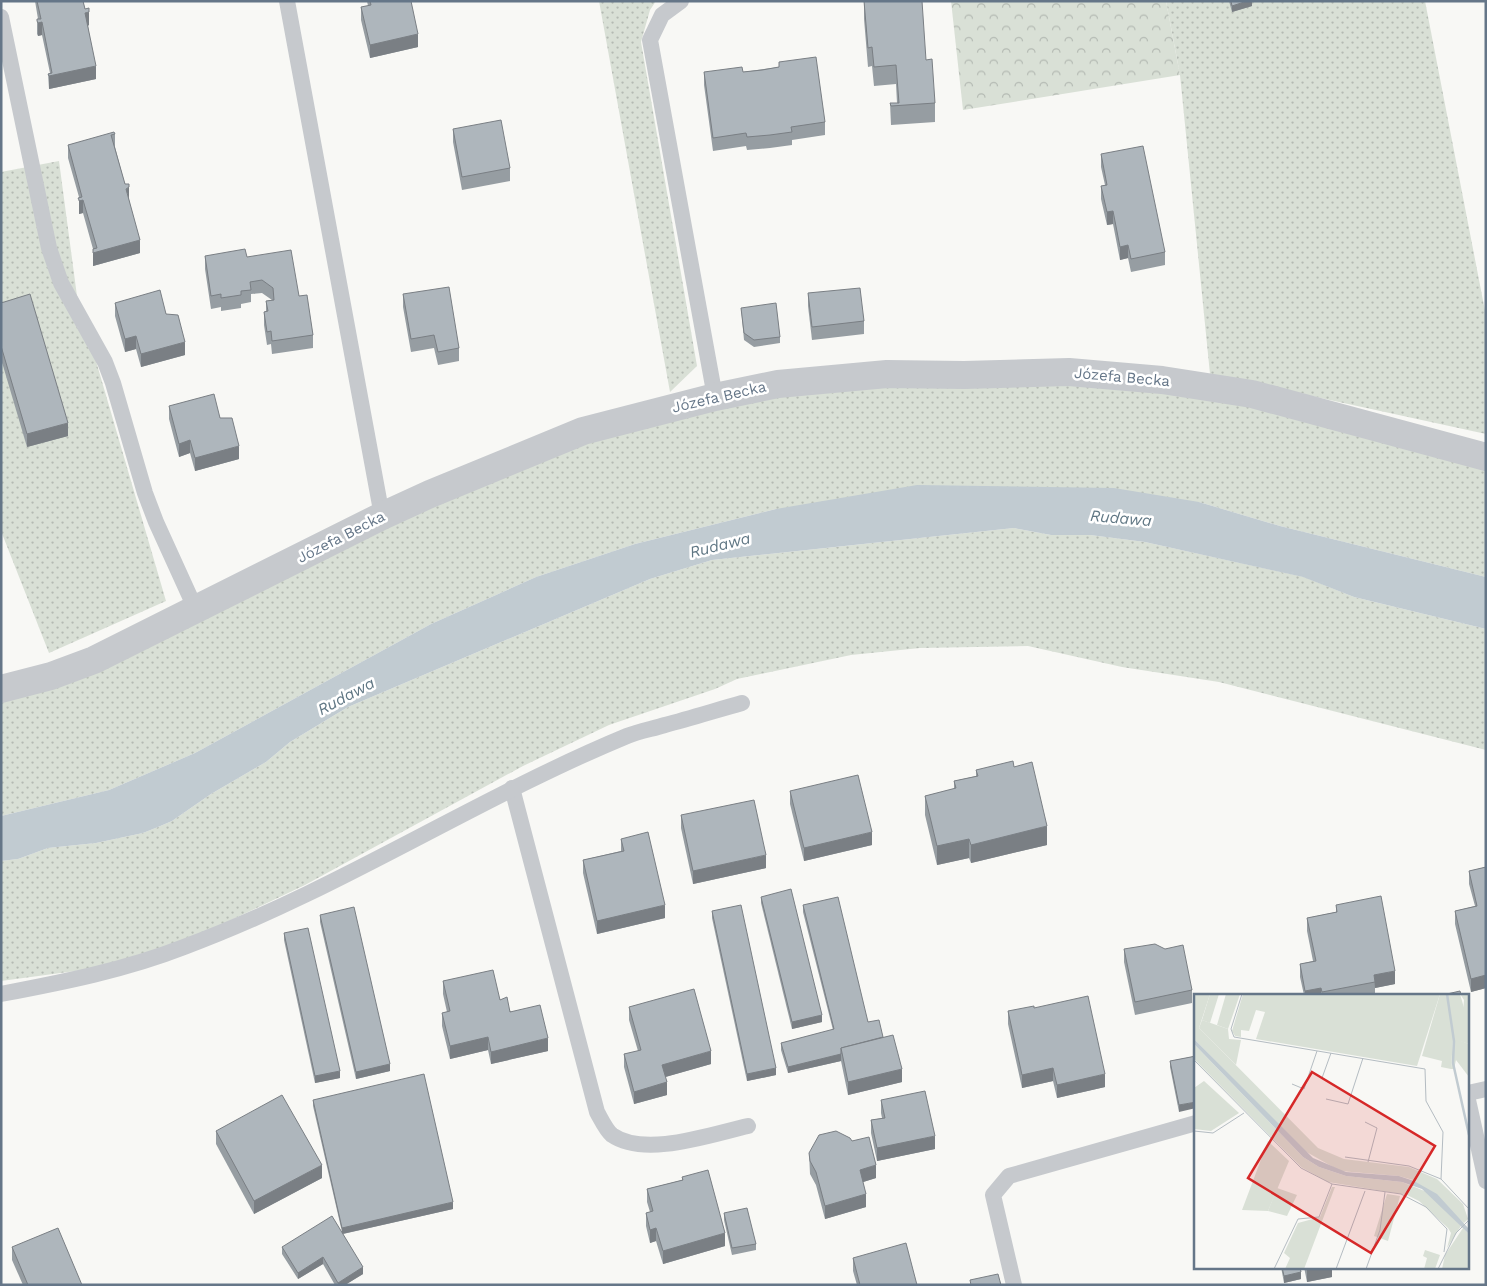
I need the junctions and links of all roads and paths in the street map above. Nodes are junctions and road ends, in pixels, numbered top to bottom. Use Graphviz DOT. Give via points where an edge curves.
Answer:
graph roads {
  1 [pos="287,1"];
  2 [pos="681,1"];
  3 [pos="1,17"];
  4 [pos="715,397"];
  5 [pos="1486,457"];
  6 [pos="382,516"];
  7 [pos="196,610"];
  8 [pos="1,689"];
  9 [pos="742,703"];
  10 [pos="512,788"];
  11 [pos="1,994"];
  12 [pos="1486,1089"];
  13 [pos="1470,1093"];
  14 [pos="1470,1109"];
  15 [pos="1194,1125"];
  16 [pos="748,1126"];
  17 [pos="1486,1182"];
  18 [pos="1014,1285"];
  1 -- 6 [label="lane"];
  2 -- 4 [label="lane" via="662,15 650,40"];
  3 -- 7 [label="lane" via="49,248 61,284 105,362 145,493"];
  4 -- 5 [label="street, Józefa Becka" via="778,384 887,374 1069,372 1162,380 1252,394"];
  4 -- 6 [label="street, Józefa Becka" via="583,431"];
  6 -- 7 [label="street, Józefa Becka"];
  7 -- 8 [label="street, Józefa Becka" via="94,660"];
  9 -- 10 [label="lane" via="629,736"];
  10 -- 11 [label="lane" via="384,856 246,922 184,947 119,969"];
  10 -- 16 [label="lane" via="597,1112 611,1134 629,1143 664,1145"];
  12 -- 13 [label="lane"];
  14 -- 17 [label="lane"];
  15 -- 18 [label="lane" via="1009,1176 993,1195"];
}
